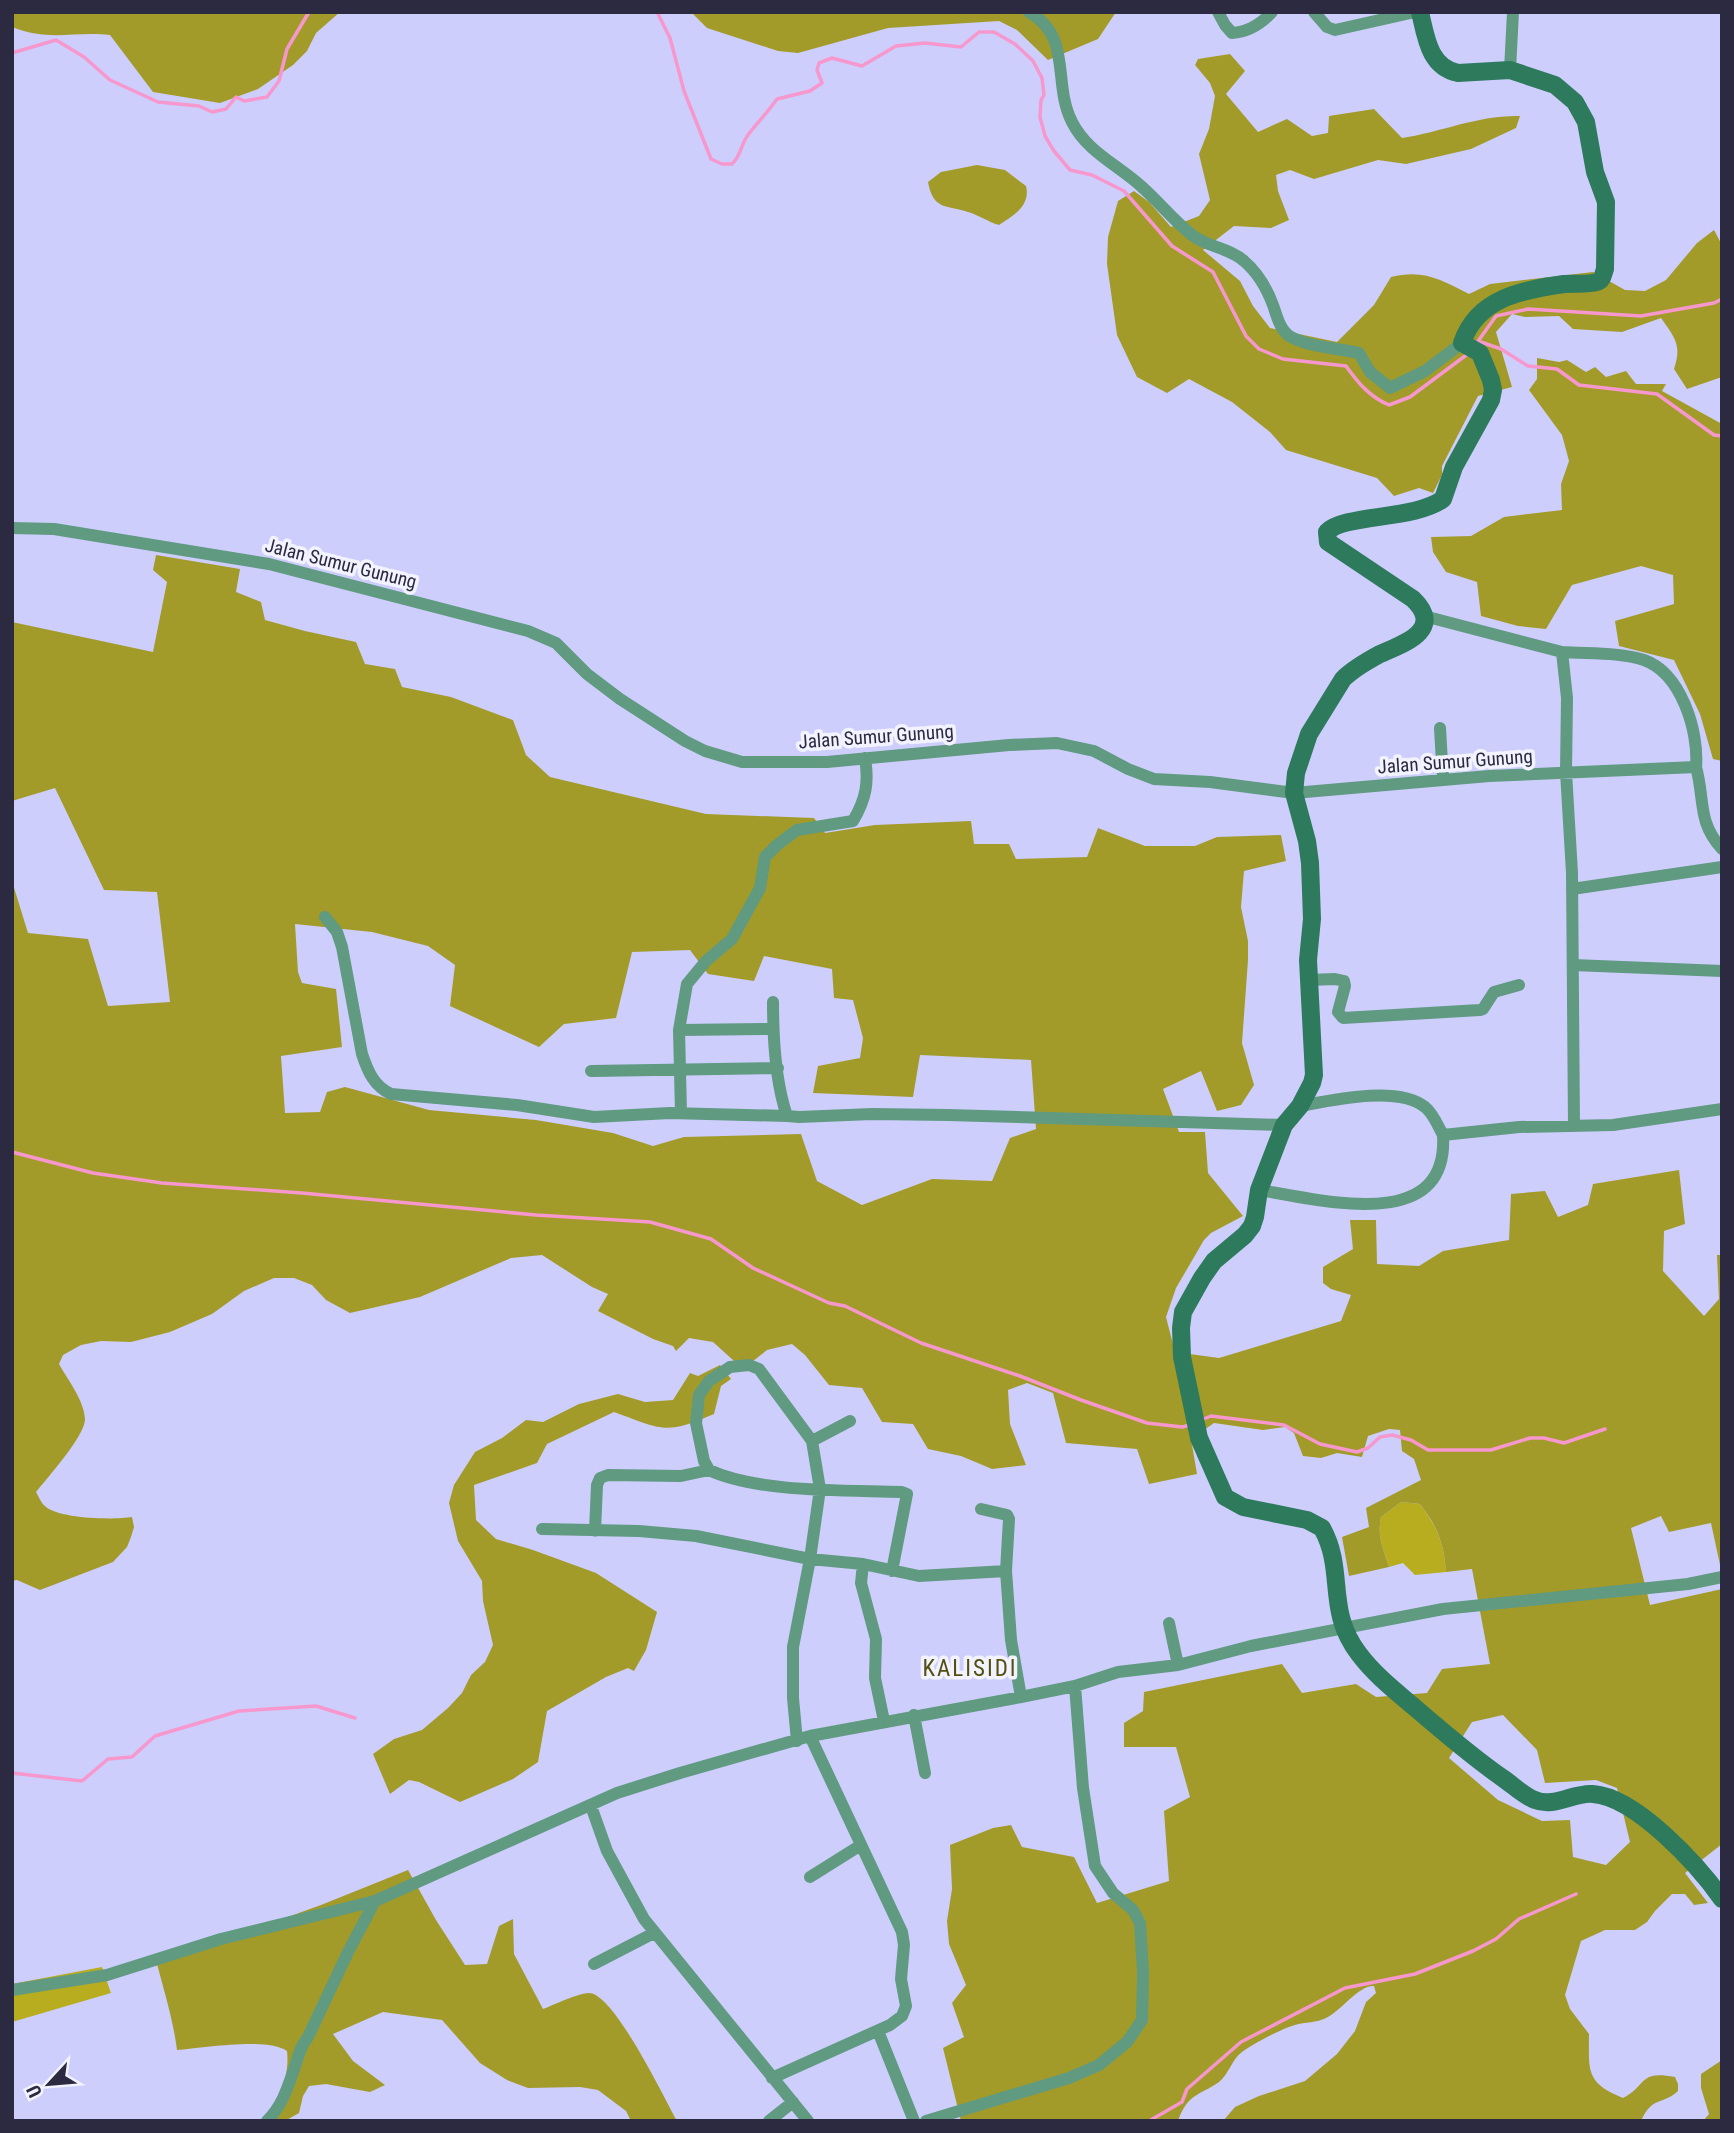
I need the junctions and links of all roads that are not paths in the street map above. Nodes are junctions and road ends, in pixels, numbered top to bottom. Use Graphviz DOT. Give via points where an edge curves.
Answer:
graph roads {
  1 [pos="1029,12"];
  2 [pos="1218,12"];
  3 [pos="1272,12"];
  4 [pos="1314,12"];
  5 [pos="1415,12"];
  6 [pos="1420,12"];
  7 [pos="1513,12"];
  8 [pos="1510,70"];
  9 [pos="1470,347"];
  10 [pos="12,528"];
  11 [pos="1424,616"];
  12 [pos="1562,652"];
  13 [pos="1440,728"];
  14 [pos="865,758"];
  15 [pos="1696,767"];
  16 [pos="1566,772"];
  17 [pos="1443,780"];
  18 [pos="1294,793"];
  19 [pos="1722,849"];
  20 [pos="1722,867"];
  21 [pos="1572,889"];
  22 [pos="325,917"];
  23 [pos="1573,965"];
  24 [pos="1722,971"];
  25 [pos="1309,980"];
  26 [pos="1519,985"];
  27 [pos="773,1002"];
  28 [pos="773,1029"];
  29 [pos="679,1030"];
  30 [pos="778,1068"];
  31 [pos="680,1069"];
  32 [pos="591,1071"];
  33 [pos="1300,1105"];
  34 [pos="1722,1110"];
  35 [pos="681,1113"];
  36 [pos="787,1116"];
  37 [pos="1284,1125"];
  38 [pos="1574,1126"];
  39 [pos="1443,1135"];
  40 [pos="1259,1190"];
  41 [pos="850,1421"];
  42 [pos="813,1441"];
  43 [pos="709,1471"];
  44 [pos="820,1489"];
  45 [pos="981,1509"];
  46 [pos="542,1530"];
  47 [pos="595,1531"];
  48 [pos="810,1559"];
  49 [pos="863,1564"];
  50 [pos="1006,1571"];
  51 [pos="892,1572"];
  52 [pos="1722,1577"];
  53 [pos="1169,1623"];
  54 [pos="1343,1629"];
  55 [pos="1178,1665"];
  56 [pos="1075,1686"];
  57 [pos="1021,1697"];
  58 [pos="914,1715"];
  59 [pos="884,1721"];
  60 [pos="810,1736"];
  61 [pos="797,1741"];
  62 [pos="925,1773"];
  63 [pos="591,1806"];
  64 [pos="861,1845"];
  65 [pos="810,1877"];
  66 [pos="1722,1899"];
  67 [pos="376,1901"];
  68 [pos="654,1933"];
  69 [pos="594,1964"];
  70 [pos="12,1990"];
  71 [pos="878,2031"];
  72 [pos="772,2078"];
  73 [pos="793,2102"];
  74 [pos="267,2121"];
  75 [pos="769,2121"];
  76 [pos="808,2121"];
  77 [pos="914,2121"];
  78 [pos="926,2121"];
  1 -- 9 [label="street" via="1051,31 1071,122 1088,145 1192,236 1243,259 1257,274 1288,336 1359,353 1370,372 1390,388"];
  2 -- 3 [label="street" via="1232,33 1237,33 1258,25"];
  4 -- 5 [label="street" via="1335,30"];
  6 -- 8 [label="street" via="1432,55 1450,71"];
  7 -- 8 [label="street"];
  8 -- 9 [label="street" via="1555,85 1582,113 1606,202 1605,269 1597,282 1507,295 1467,327"];
  9 -- 11 [label="street" via="1493,390 1443,499 1408,513 1339,525 1327,533 1328,542 1413,599"];
  10 -- 14 [label="street, Jalan Sumur Gunung" via="54,530 269,564 528,631 556,643 620,699 685,741 723,758 741,762"];
  11 -- 12 [label="street"];
  11 -- 18 [label="street" via="1412,641 1378,655 1343,679 1309,734"];
  12 -- 15 [label="street" via="1625,656 1660,668 1686,708 1698,747"];
  12 -- 16 [label="street"];
  13 -- 17 [label="street"];
  14 -- 18 [label="street, Jalan Sumur Gunung" via="1056,743 1094,751 1154,779"];
  14 -- 29 [label="street" via="868,787 853,821 797,830 765,857 760,888 732,939 687,984"];
  15 -- 16 [label="street, Jalan Sumur Gunung"];
  15 -- 19 [label="street" via="1704,820"];
  16 -- 17 [label="street, Jalan Sumur Gunung"];
  16 -- 21 [label="street"];
  17 -- 18 [label="street, Jalan Sumur Gunung"];
  18 -- 25 [label="street" via="1310,863"];
  20 -- 21 [label="street"];
  21 -- 23 [label="street"];
  22 -- 35 [label="street" via="342,947 362,1054 380,1089 391,1094 594,1117"];
  23 -- 24 [label="street"];
  23 -- 38 [label="street"];
  25 -- 26 [label="street" via="1344,981 1338,1012 1343,1018 1480,1010 1494,992"];
  25 -- 33 [label="street" via="1314,1075"];
  27 -- 28 [label="street"];
  28 -- 29 [label="street"];
  28 -- 30 [label="street"];
  29 -- 31 [label="street"];
  30 -- 31 [label="street"];
  30 -- 36 [label="street"];
  31 -- 32 [label="street"];
  31 -- 35 [label="street"];
  33 -- 37 [label="street"];
  33 -- 39 [label="street" via="1351,1097 1412,1099 1428,1108"];
  34 -- 38 [label="street"];
  35 -- 36 [label="street"];
  36 -- 37 [label="street" via="948,1115"];
  37 -- 40 [label="street"];
  38 -- 39 [label="street"];
  39 -- 40 [label="street" via="1437,1171 1427,1188 1414,1197 1375,1204"];
  40 -- 54 [label="street" via="1252,1226 1214,1261 1183,1312 1182,1357 1199,1438 1222,1493 1243,1507 1307,1520 1322,1528 1333,1558"];
  41 -- 42 [label="street"];
  42 -- 43 [label="street" via="759,1369 730,1367 709,1381 696,1408"];
  42 -- 44 [label="street"];
  43 -- 44 [label="street" via="755,1484"];
  43 -- 47 [label="street" via="600,1478"];
  44 -- 48 [label="street"];
  44 -- 51 [label="street" via="906,1494"];
  45 -- 50 [label="street" via="1009,1519"];
  46 -- 47 [label="street"];
  47 -- 48 [label="street" via="696,1536"];
  48 -- 49 [label="street"];
  48 -- 61 [label="street" via="793,1647"];
  49 -- 51 [label="street"];
  49 -- 59 [label="street" via="860,1583 876,1639 875,1678"];
  50 -- 51 [label="street" via="919,1576"];
  50 -- 57 [label="street"];
  52 -- 54 [label="street" via="1443,1609"];
  53 -- 55 [label="street"];
  54 -- 55 [label="street"];
  54 -- 66 [label="street" via="1385,1682 1489,1769 1537,1801 1595,1794 1620,1802 1667,1836"];
  55 -- 56 [label="street" via="1118,1672"];
  56 -- 57 [label="street"];
  56 -- 78 [label="street" via="1095,1866 1140,1923 1142,2020 1127,2042 1099,2066"];
  57 -- 58 [label="street"];
  58 -- 59 [label="street"];
  58 -- 62 [label="street"];
  59 -- 60 [label="street"];
  60 -- 61 [label="street"];
  60 -- 64 [label="street"];
  61 -- 63 [label="street" via="680,1773"];
  63 -- 67 [label="street"];
  63 -- 68 [label="street" via="617,1870"];
  64 -- 65 [label="street"];
  64 -- 71 [label="street" via="904,1937 905,2012"];
  67 -- 70 [label="street" via="221,1940 107,1975"];
  67 -- 74 [label="street" via="300,2046 284,2096"];
  68 -- 69 [label="street"];
  68 -- 72 [label="street"];
  71 -- 72 [label="street"];
  71 -- 77 [label="street"];
  72 -- 73 [label="street"];
  73 -- 75 [label="street"];
  73 -- 76 [label="street"];
}
